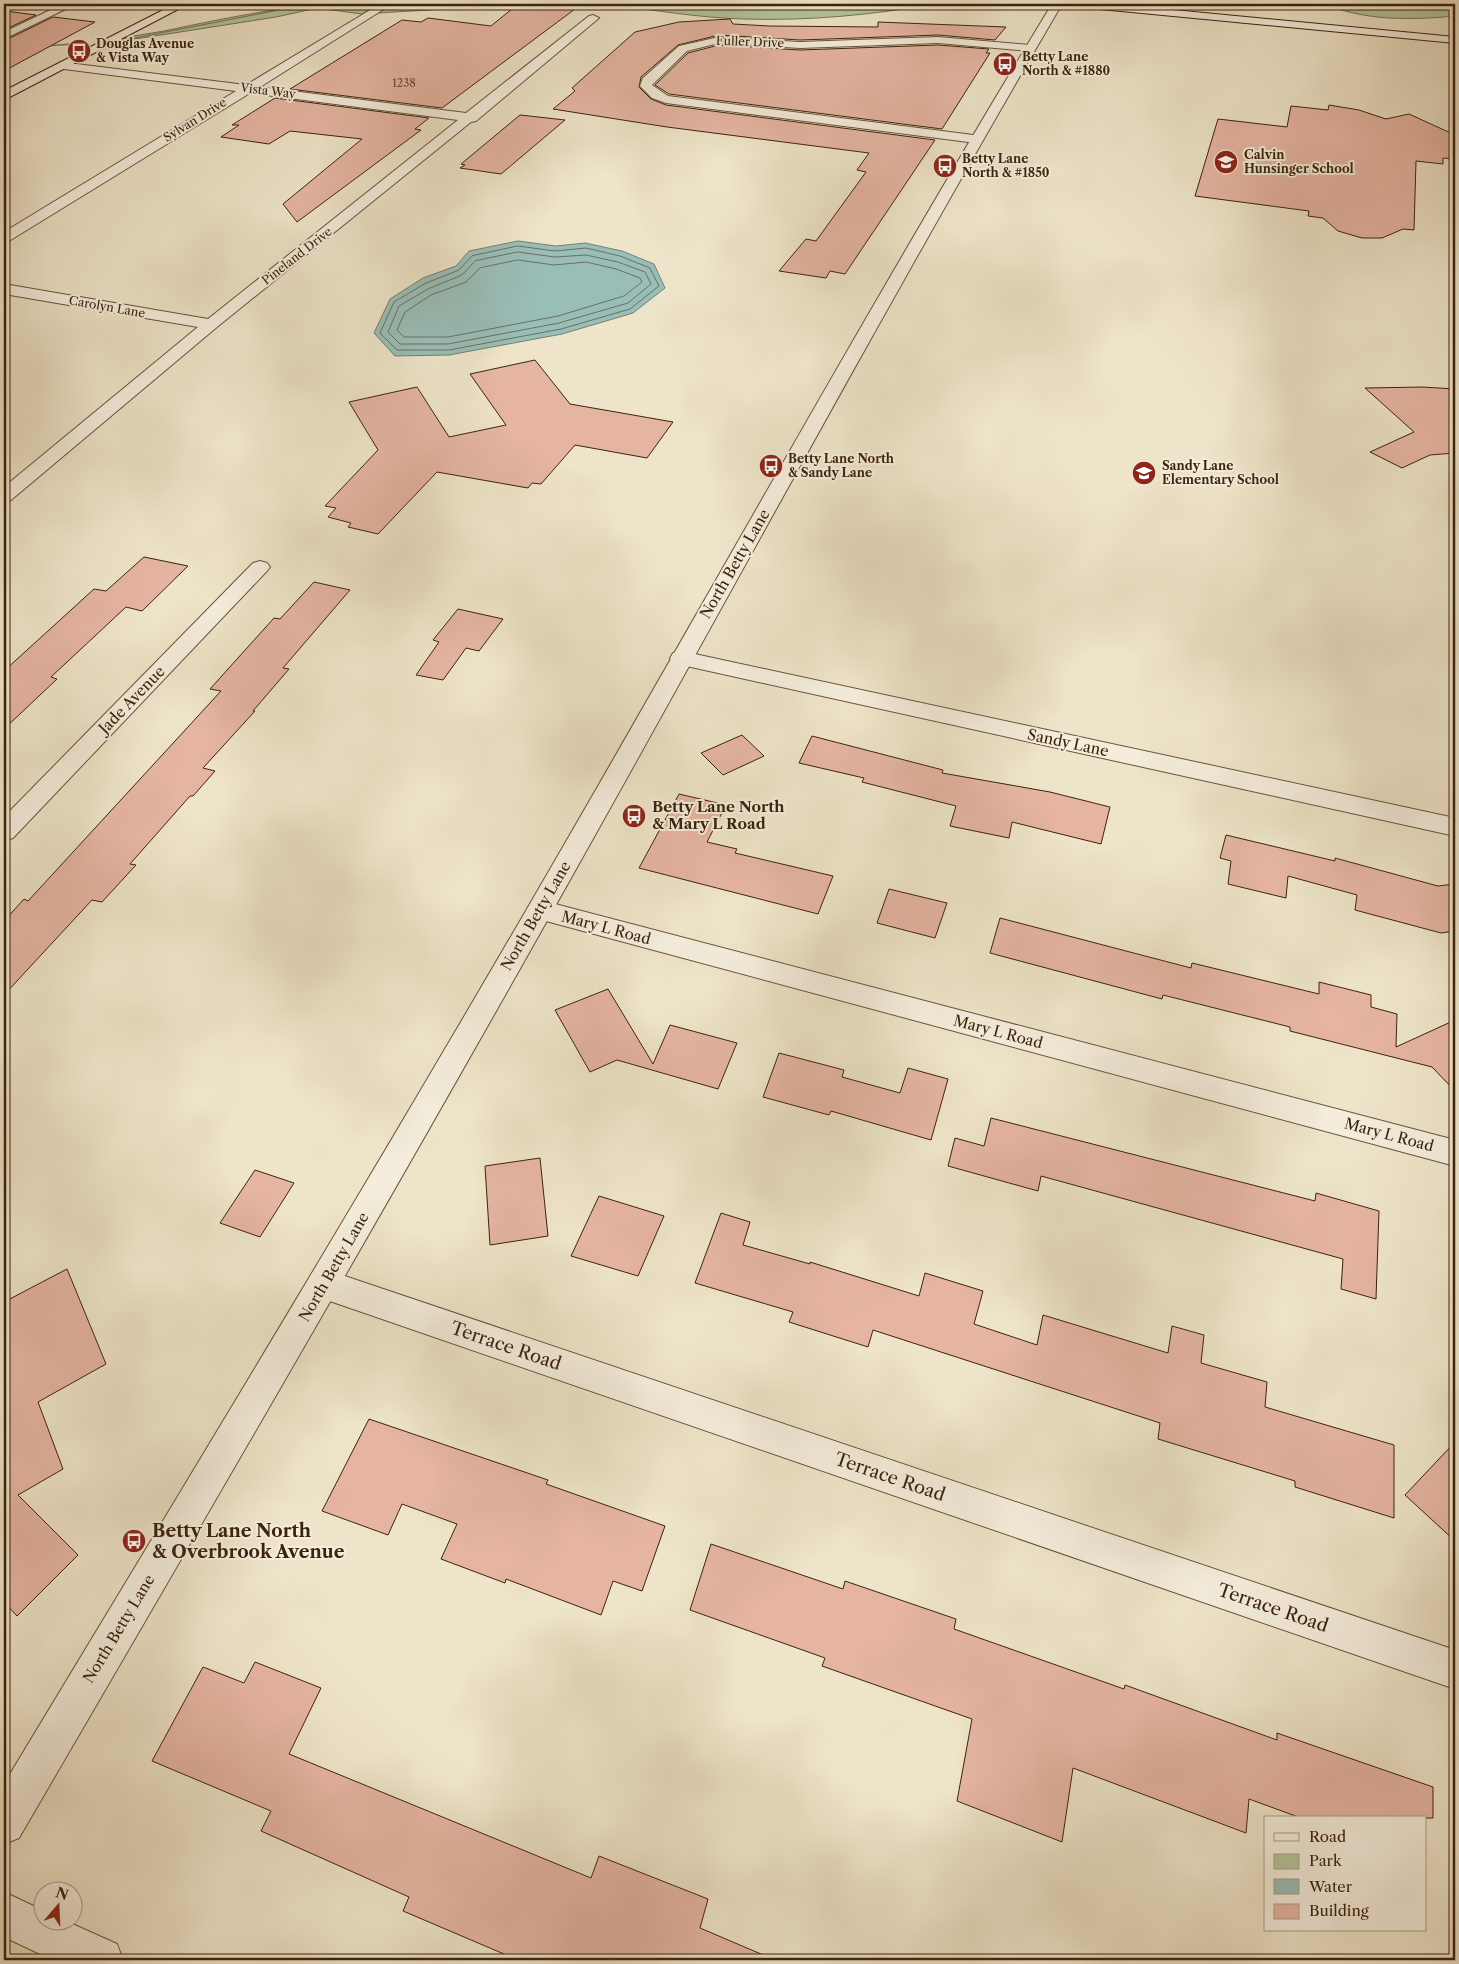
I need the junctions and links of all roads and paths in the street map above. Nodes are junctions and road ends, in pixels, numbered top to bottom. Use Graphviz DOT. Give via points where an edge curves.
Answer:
graph roads {
  1 [pos="32,4"];
  2 [pos="71,4"];
  3 [pos="183,4"];
  4 [pos="387,4"];
  5 [pos="1057,4"];
  6 [pos="1079,4"];
  7 [pos="4,6"];
  8 [pos="593,18"];
  9 [pos="4,36"];
  10 [pos="1455,40"];
  11 [pos="1029,48"];
  12 [pos="64,64"];
  13 [pos="247,88"];
  14 [pos="4,96"];
  15 [pos="471,118"];
  16 [pos="976,139"];
  17 [pos="4,238"];
  18 [pos="4,289"];
  19 [pos="211,324"];
  20 [pos="4,496"];
  21 [pos="260,567"];
  22 [pos="681,658"];
  23 [pos="1455,827"];
  24 [pos="4,832"];
  25 [pos="540,910"];
  26 [pos="1455,1153"];
  27 [pos="324,1284"];
  28 [pos="1455,1670"];
  29 [pos="4,1823"];
  30 [pos="4,1914"];
  31 [pos="101,1960"];
  1 -- 7 [label="street"];
  2 -- 9 [label="street"];
  3 -- 12 [label="street"];
  4 -- 13 [label="street, Sylvan Drive"];
  5 -- 11 [label="street, North Betty Lane"];
  6 -- 10 [label="street"];
  8 -- 15 [label="street, Pineland Drive"];
  11 -- 16 [label="street, North Betty Lane"];
  11 -- 16 [label="street, Fuller Drive" via="938,40 837,45 719,40 684,48 646,86 656,96 666,99"];
  12 -- 13 [label="street, Vista Way"];
  12 -- 14 [label="street"];
  13 -- 15 [label="street, Vista Way"];
  13 -- 17 [label="street, Sylvan Drive"];
  15 -- 19 [label="street, Pineland Drive"];
  16 -- 22 [label="street, North Betty Lane"];
  18 -- 19 [label="street, Carolyn Lane"];
  19 -- 20 [label="street, Pineland Drive"];
  21 -- 24 [label="street, Jade Avenue"];
  22 -- 23 [label="street, Sandy Lane"];
  22 -- 25 [label="street, North Betty Lane"];
  25 -- 26 [label="street, Mary L Road"];
  25 -- 27 [label="street, North Betty Lane"];
  27 -- 28 [label="street, Terrace Road"];
  27 -- 29 [label="street, North Betty Lane"];
  30 -- 31 [label="street"];
}
